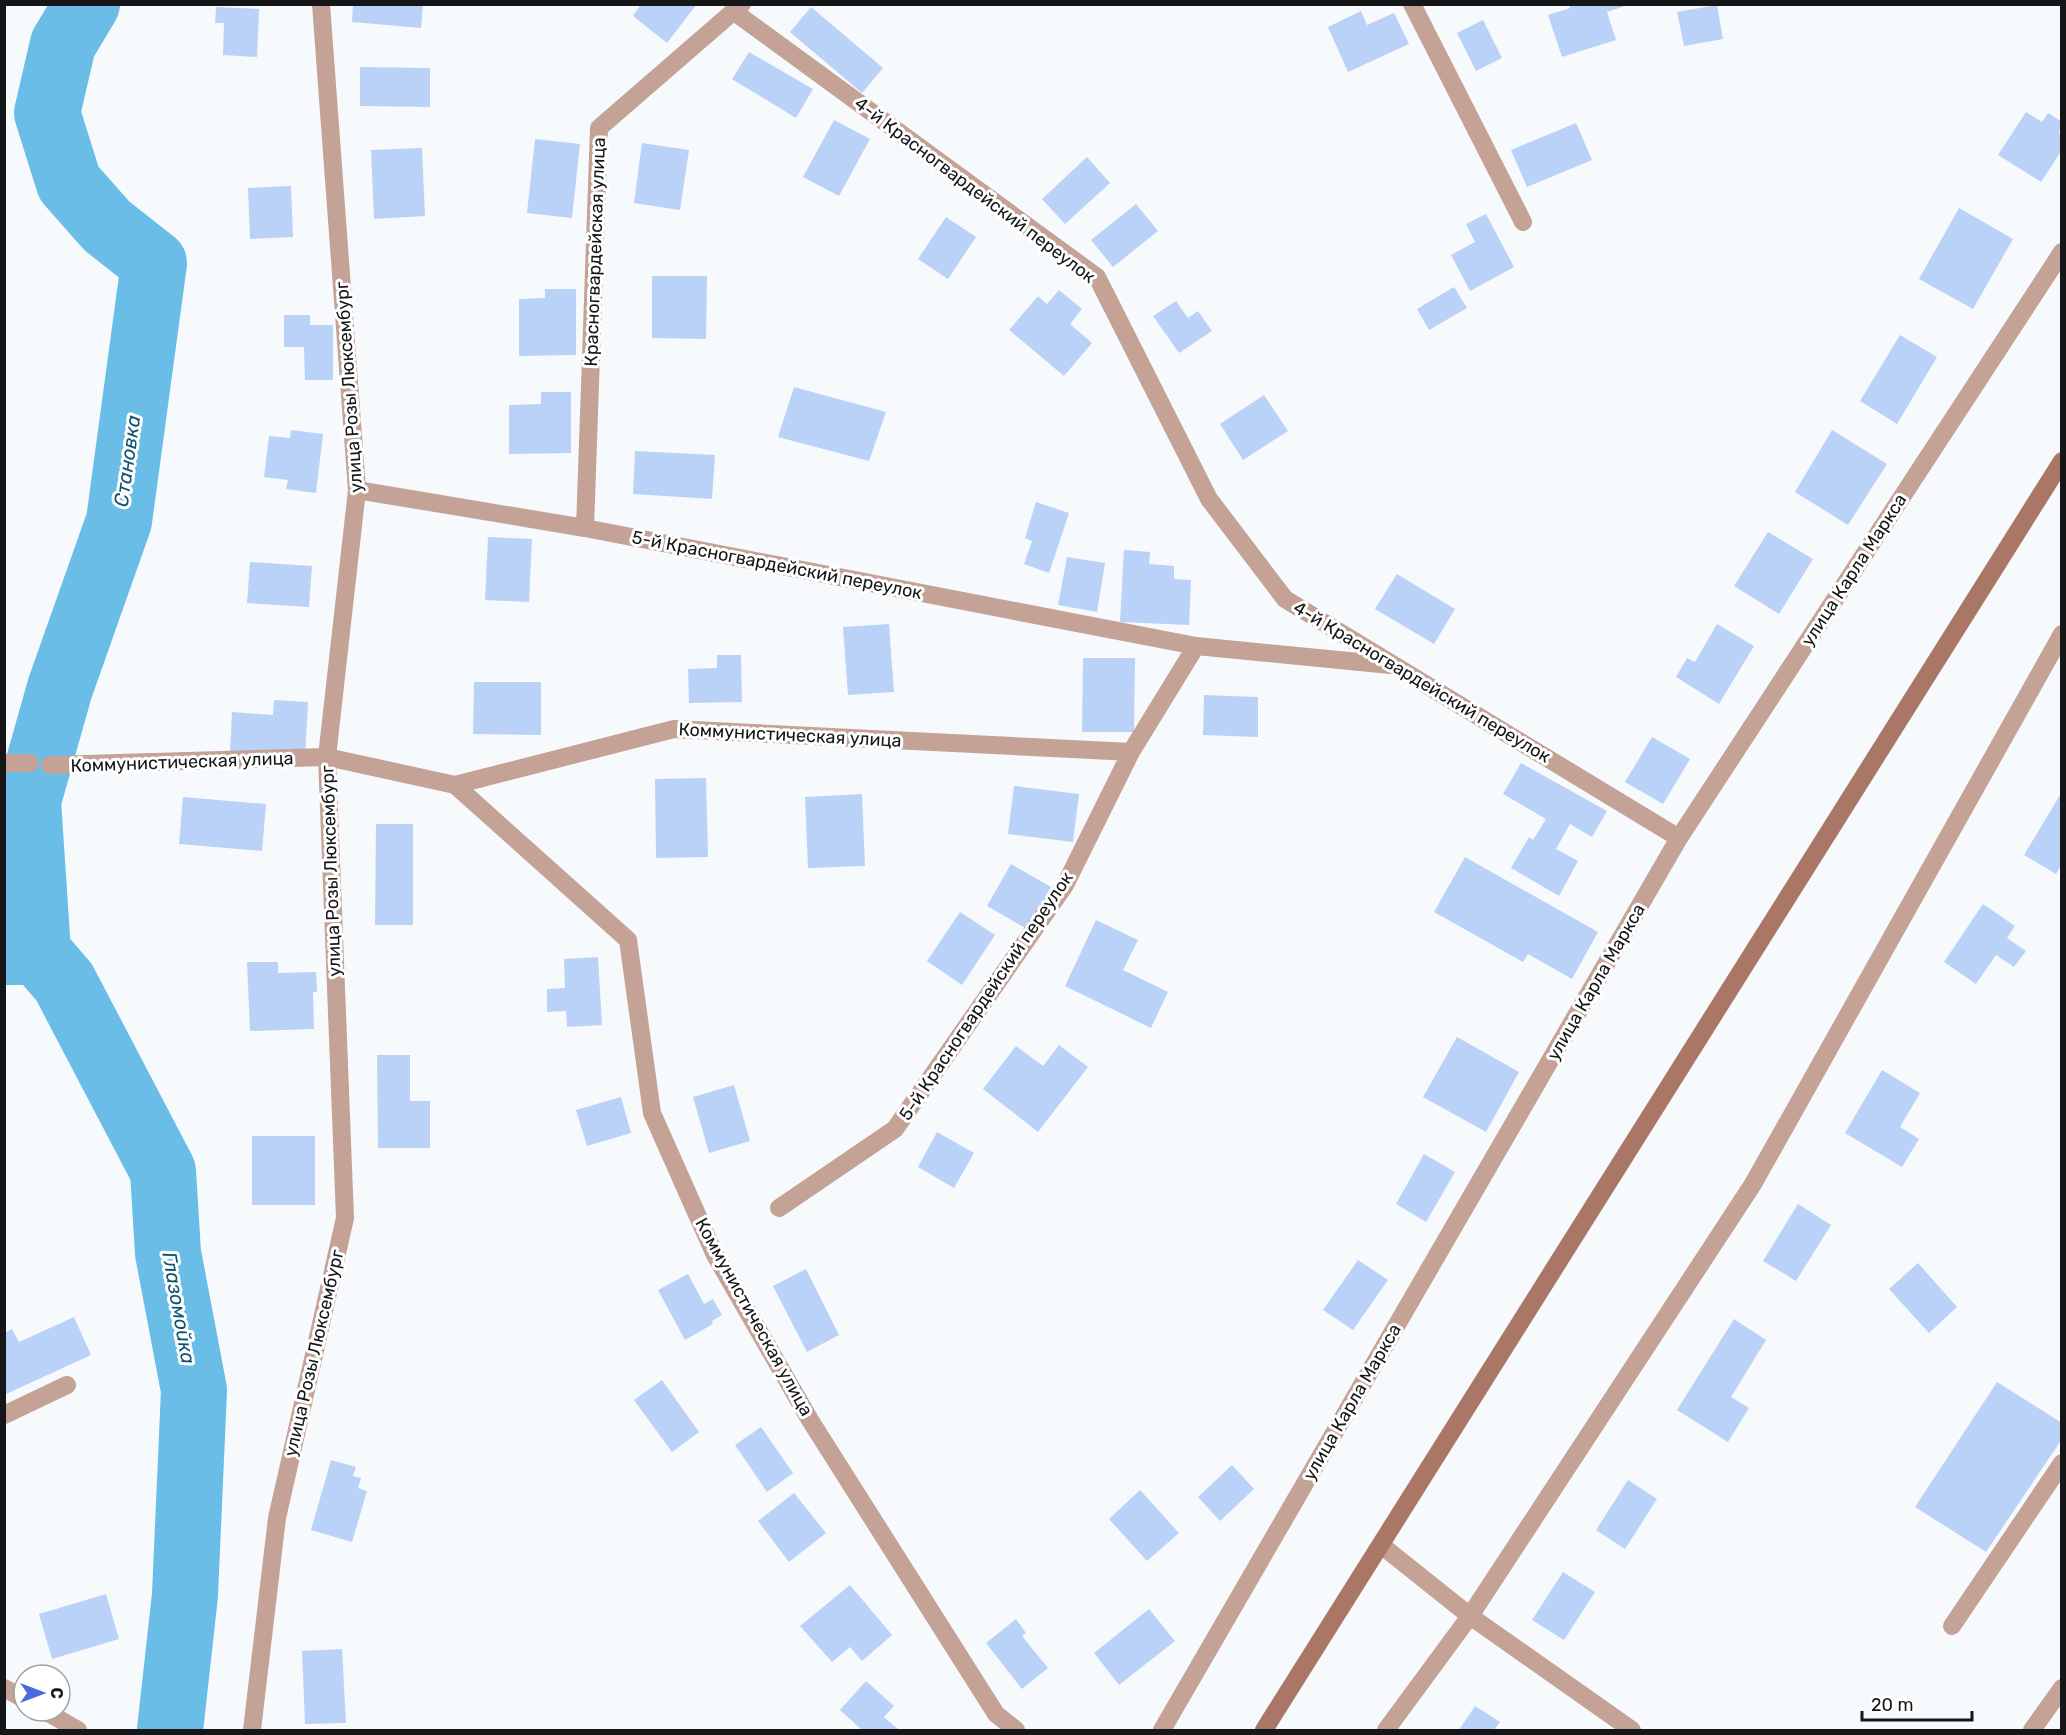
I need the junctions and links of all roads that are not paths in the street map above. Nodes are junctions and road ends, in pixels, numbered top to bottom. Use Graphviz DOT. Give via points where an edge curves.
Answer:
graph roads {
  1 [pos="321,4"];
  2 [pos="1412,4"];
  3 [pos="737,8"];
  4 [pos="1523,222"];
  5 [pos="2061,252"];
  6 [pos="2061,461"];
  7 [pos="357,490"];
  8 [pos="585,528"];
  9 [pos="2061,634"];
  10 [pos="1196,646"];
  11 [pos="1394,665"];
  12 [pos="1131,752"];
  13 [pos="327,757"];
  14 [pos="4,763"];
  15 [pos="455,785"];
  16 [pos="1679,838"];
  17 [pos="779,1208"];
  18 [pos="67,1385"];
  19 [pos="4,1415"];
  20 [pos="2061,1463"];
  21 [pos="1382,1545"];
  22 [pos="1470,1616"];
  23 [pos="1952,1626"];
  24 [pos="2061,1688"];
  25 [pos="65,1723"];
  26 [pos="78,1731"];
  27 [pos="252,1731"];
  28 [pos="1016,1731"];
  29 [pos="1162,1731"];
  30 [pos="1264,1731"];
  31 [pos="1386,1731"];
  32 [pos="1632,1731"];
  33 [pos="2032,1731"];
  1 -- 7 [label="street, улица Розы Люксембург"];
  2 -- 4 [label="street"];
  3 -- 8 [label="street, Красногвардейская улица" via="600,128"];
  3 -- 11 [label="street, 4-й Красногвардейский переулок" via="1097,278 1209,499 1285,599"];
  5 -- 16 [label="street, улица Карла Маркса"];
  6 -- 21 [label="main road"];
  7 -- 8 [label="street, 5-й Красногвардейский переулок"];
  7 -- 13 [label="street, улица Розы Люксембург"];
  8 -- 10 [label="street, 5-й Красногвардейский переулок"];
  9 -- 22 [label="street" via="1754,1184"];
  10 -- 11 [label="street, 5-й Красногвардейский переулок"];
  10 -- 12 [label="street, 5-й Красногвардейский переулок"];
  11 -- 16 [label="street, 4-й Красногвардейский переулок"];
  12 -- 15 [label="street, Коммунистическая улица" via="674,729"];
  12 -- 17 [label="street, 5-й Красногвардейский переулок" via="1065,885 896,1130"];
  13 -- 14 [label="street, Коммунистическая улица"];
  13 -- 15 [label="street, Коммунистическая улица"];
  13 -- 27 [label="street, улица Розы Люксембург" via="345,1218 277,1518"];
  15 -- 28 [label="street, Коммунистическая улица" via="628,940 652,1113 715,1255 835,1461 996,1714"];
  16 -- 29 [label="street, улица Карла Маркса"];
  18 -- 19 [label="street"];
  20 -- 23 [label="street"];
  21 -- 22 [label="street"];
  21 -- 30 [label="main road"];
  22 -- 31 [label="street"];
  22 -- 32 [label="street"];
  24 -- 33 [label="street"];
  25 -- 26 [label="street"];
}
